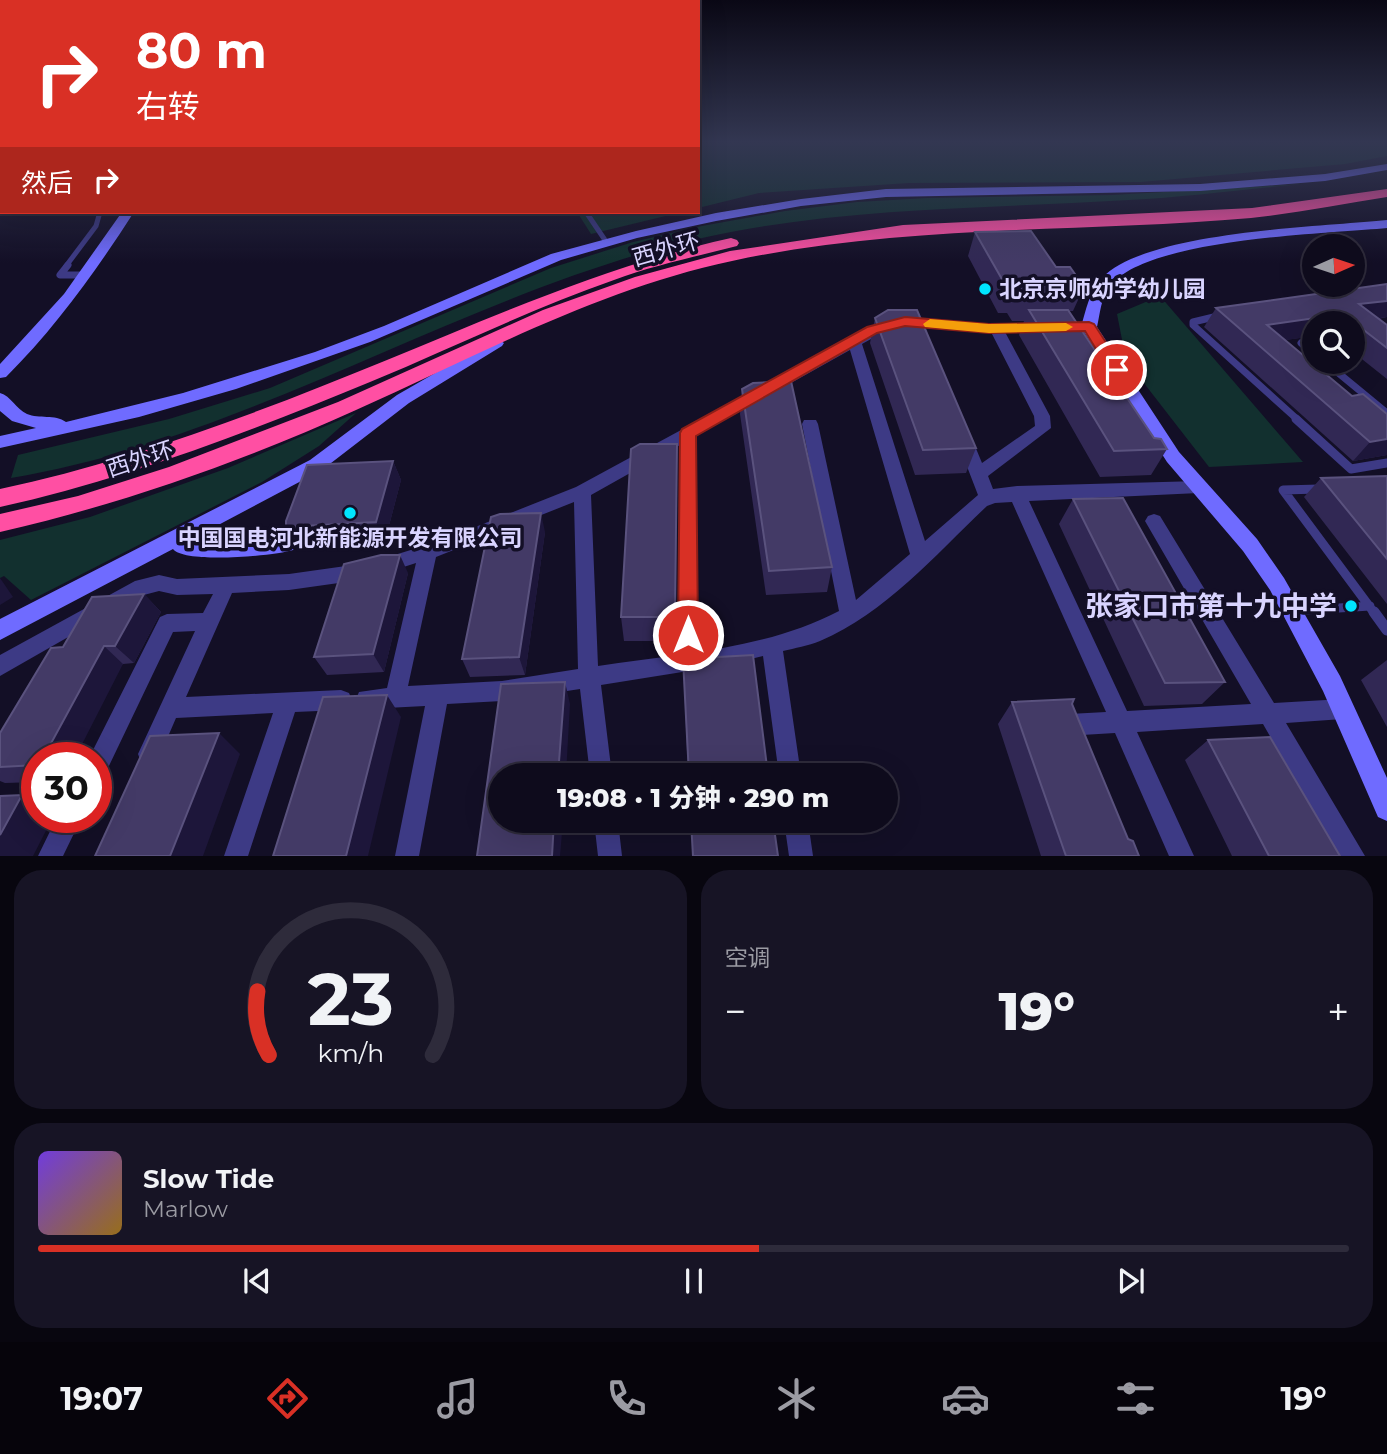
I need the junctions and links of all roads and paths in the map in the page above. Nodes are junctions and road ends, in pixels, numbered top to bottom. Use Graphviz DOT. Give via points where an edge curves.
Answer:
graph roads {
  1 [pos="1249,183"];
  2 [pos="1375,183"];
  3 [pos="1387,193"];
  4 [pos="99,214"];
  5 [pos="127,214"];
  6 [pos="587,214"];
  7 [pos="1387,224"];
  8 [pos="607,243"];
  9 [pos="86,275"];
  10 [pos="562,309"];
  11 [pos="1224,316"];
  12 [pos="1089,327"];
  13 [pos="996,328"];
  14 [pos="854,342"];
  15 [pos="19,356"];
  16 [pos="0,373"];
  17 [pos="1340,374"];
  18 [pos="0,398"];
  19 [pos="1387,413"];
  20 [pos="958,423"];
  21 [pos="810,424"];
  22 [pos="86,425"];
  23 [pos="52,432"];
  24 [pos="688,433"];
  25 [pos="0,442"];
  26 [pos="0,455"];
  27 [pos="1387,463"];
  28 [pos="979,474"];
  29 [pos="1199,487"];
  30 [pos="1336,489"];
  31 [pos="582,492"];
  32 [pos="1017,494"];
  33 [pos="7,497"];
  34 [pos="988,498"];
  35 [pos="1154,522"];
  36 [pos="0,523"];
  37 [pos="176,538"];
  38 [pos="286,544"];
  39 [pos="428,552"];
  40 [pos="920,556"];
  41 [pos="226,584"];
  42 [pos="1370,606"];
  43 [pos="1292,611"];
  44 [pos="850,615"];
  45 [pos="209,622"];
  46 [pos="0,629"];
  47 [pos="1387,630"];
  48 [pos="688,635"];
  49 [pos="772,645"];
  50 [pos="0,666"];
  51 [pos="589,676"];
  52 [pos="438,695"];
  53 [pos="395,697"];
  54 [pos="288,703"];
  55 [pos="170,708"];
  56 [pos="1343,709"];
  57 [pos="1268,713"];
  58 [pos="1122,721"];
  59 [pos="109,742"];
  60 [pos="1079,748"];
  61 [pos="600,763"];
  62 [pos="788,763"];
  63 [pos="142,769"];
  64 [pos="1387,808"];
  65 [pos="62,833"];
  66 [pos="607,833"];
  67 [pos="798,833"];
  68 [pos="50,856"];
  69 [pos="236,856"];
  70 [pos="407,856"];
  71 [pos="610,856"];
  72 [pos="801,856"];
  73 [pos="1182,856"];
  74 [pos="1353,856"];
  1 -- 8 [label="main road" via="936,191 798,201"];
  2 -- 33 [label="highway, 西外环" via="1238,201 853,223 695,250 564,290 422,353 252,420 117,467"];
  3 -- 10 [label="highway, 西外环" via="1252,213 903,230 825,240 730,256"];
  4 -- 9 [label="lane" via="96,226 60,275"];
  5 -- 9 [label="main road"];
  6 -- 8 [label="lane"];
  7 -- 12 [label="main road" via="1179,248 1138,260 1109,278 1098,293"];
  8 -- 22 [label="main road" via="555,258 370,338 253,379"];
  9 -- 15 [label="main road"];
  10 -- 36 [label="highway, 西外环" via="261,442 78,505"];
  10 -- 37 [label="main road" via="403,399 316,465"];
  11 -- 27 [label="lane" via="1196,320 1193,325 1351,469"];
  12 -- 13 [label="street" via="1067,333"];
  12 -- 29 [label="main road" via="1173,457"];
  13 -- 14 [label="street" via="886,325"];
  13 -- 28 [label="street" via="1042,416 1043,428"];
  14 -- 24 [label="street"];
  14 -- 40 [label="street"];
  15 -- 16 [label="main road"];
  15 -- 18 [label="main road"];
  17 -- 19 [label="lane"];
  18 -- 22 [label="main road" via="13,415 36,423"];
  20 -- 28 [label="street"];
  21 -- 44 [label="street"];
  22 -- 23 [label="main road"];
  23 -- 25 [label="main road"];
  23 -- 26 [label="main road"];
  24 -- 31 [label="street"];
  24 -- 48 [label="street"];
  28 -- 34 [label="street"];
  29 -- 32 [label="street"];
  29 -- 43 [label="main road" via="1250,545"];
  30 -- 42 [label="lane" via="1283,490"];
  31 -- 39 [label="street"];
  31 -- 51 [label="street"];
  32 -- 34 [label="street"];
  32 -- 58 [label="street"];
  34 -- 40 [label="street"];
  35 -- 57 [label="street"];
  37 -- 38 [label="main road" via="184,548 196,550"];
  37 -- 46 [label="main road"];
  39 -- 41 [label="street" via="359,573"];
  39 -- 53 [label="street"];
  40 -- 44 [label="street"];
  41 -- 45 [label="street"];
  41 -- 50 [label="street" via="177,587 159,583 135,589"];
  42 -- 43 [label="lane"];
  42 -- 47 [label="lane"];
  43 -- 56 [label="main road"];
  44 -- 49 [label="street" via="814,634"];
  45 -- 55 [label="street"];
  45 -- 59 [label="street" via="167,623"];
  49 -- 51 [label="street"];
  49 -- 62 [label="street"];
  51 -- 52 [label="street" via="502,691"];
  51 -- 61 [label="street"];
  52 -- 53 [label="street"];
  52 -- 70 [label="street"];
  53 -- 54 [label="street"];
  54 -- 55 [label="street"];
  54 -- 69 [label="street"];
  55 -- 63 [label="street"];
  56 -- 57 [label="street"];
  56 -- 64 [label="main road"];
  57 -- 58 [label="street"];
  57 -- 74 [label="street"];
  58 -- 60 [label="street" via="1069,725"];
  58 -- 73 [label="street"];
  65 -- 68 [label="street"];
  66 -- 71 [label="street"];
  67 -- 72 [label="street"];
}
